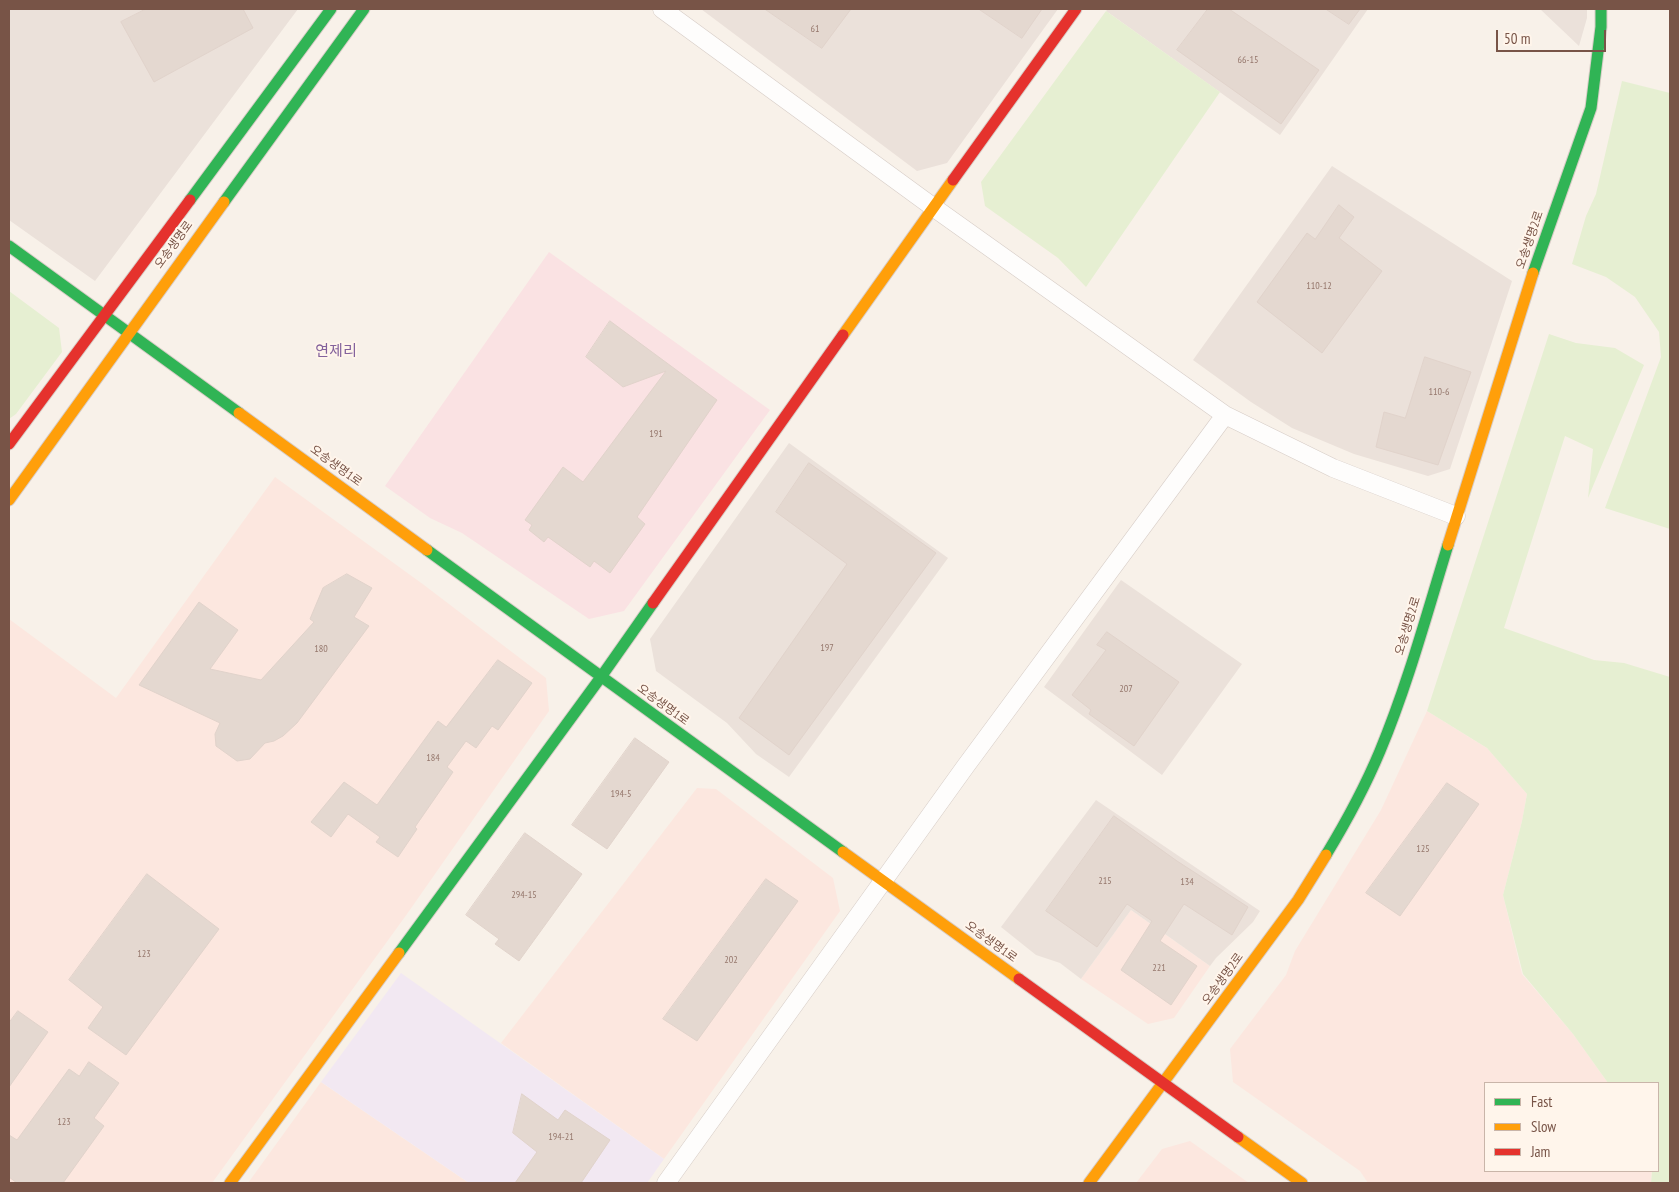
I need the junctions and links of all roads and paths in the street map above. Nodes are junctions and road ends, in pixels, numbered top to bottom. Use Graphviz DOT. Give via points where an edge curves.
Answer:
graph roads {
  1 [pos="332,9"];
  2 [pos="364,9"];
  3 [pos="662,9"];
  4 [pos="1076,9"];
  5 [pos="1602,9"];
  6 [pos="933,207"];
  7 [pos="9,246"];
  8 [pos="103,315"];
  9 [pos="128,332"];
  10 [pos="1225,415"];
  11 [pos="9,444"];
  12 [pos="9,500"];
  13 [pos="1456,516"];
  14 [pos="601,677"];
  15 [pos="883,881"];
  16 [pos="1164,1082"];
  17 [pos="230,1183"];
  18 [pos="666,1183"];
  19 [pos="1089,1183"];
  20 [pos="1302,1183"];
  1 -- 8 [label="street, 오송생명로"];
  2 -- 9 [label="street, 오송생명로"];
  3 -- 6 [label="street"];
  4 -- 6 [label="street"];
  5 -- 13 [label="street, 오송생명2로" via="1591,108 1539,253"];
  6 -- 10 [label="street"];
  6 -- 14 [label="street"];
  7 -- 8 [label="street, 오송생명1로"];
  8 -- 9 [label="street, 오송생명1로"];
  8 -- 11 [label="street, 오송생명로"];
  9 -- 12 [label="street, 오송생명로"];
  9 -- 14 [label="street, 오송생명1로"];
  10 -- 13 [label="street" via="1333,468"];
  10 -- 15 [label="street"];
  13 -- 16 [label="street, 오송생명2로" via="1402,690 1377,759 1355,804 1298,900"];
  14 -- 15 [label="street, 오송생명1로"];
  14 -- 17 [label="street"];
  15 -- 16 [label="street, 오송생명1로"];
  15 -- 18 [label="street"];
  16 -- 19 [label="street, 오송생명2로"];
  16 -- 20 [label="street, 오송생명1로"];
}
